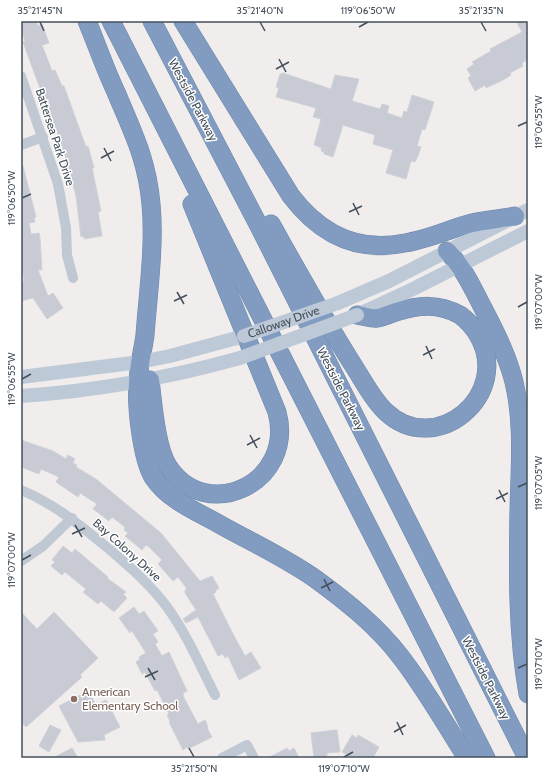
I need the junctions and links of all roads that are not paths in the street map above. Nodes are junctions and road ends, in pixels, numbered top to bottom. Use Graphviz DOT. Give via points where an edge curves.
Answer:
graph roads {
  1 [pos="87,21"];
  2 [pos="111,21"];
  3 [pos="152,21"];
  4 [pos="183,21"];
  5 [pos="127,53"];
  6 [pos="21,76"];
  7 [pos="43,137"];
  8 [pos="21,145"];
  9 [pos="521,213"];
  10 [pos="528,231"];
  11 [pos="447,252"];
  12 [pos="461,265"];
  13 [pos="73,278"];
  14 [pos="357,315"];
  15 [pos="140,362"];
  16 [pos="21,377"];
  17 [pos="144,381"];
  18 [pos="21,396"];
  19 [pos="21,490"];
  20 [pos="72,518"];
  21 [pos="21,561"];
  22 [pos="528,694"];
  23 [pos="215,695"];
  24 [pos="222,758"];
  25 [pos="254,758"];
  26 [pos="467,758"];
  27 [pos="486,758"];
  28 [pos="527,758"];
  1 -- 15 [label="highway" via="134,131 148,186 152,229"];
  2 -- 5 [label="highway"];
  3 -- 14 [label="highway" via="346,354 380,406 394,419 404,423 434,427 453,422 476,401 482,391 487,370 485,350 476,332 461,316 432,305 410,308 378,318"];
  3 -- 28 [label="highway, Westside Parkway" via="259,226"];
  4 -- 9 [label="highway" via="291,196 309,217 328,231 363,244 391,246"];
  5 -- 17 [label="highway" via="231,296 277,412 280,424 279,446 269,468 252,485 226,493 203,492 182,481 174,474 162,455"];
  5 -- 27 [label="highway"];
  6 -- 7 [label="street, Battersea Park Drive"];
  7 -- 8 [label="street"];
  7 -- 13 [label="street, Battersea Park Drive" via="63,206 67,255"];
  9 -- 11 [label="main road, Calloway Drive"];
  10 -- 12 [label="main road, Calloway Drive"];
  11 -- 12 [label="highway"];
  11 -- 15 [label="main road, Calloway Drive, bridge" via="338,303 230,340"];
  12 -- 14 [label="main road, Calloway Drive"];
  12 -- 22 [label="highway" via="505,354 517,399 521,452 521,644"];
  14 -- 17 [label="main road, Calloway Drive, bridge" via="209,367"];
  15 -- 16 [label="main road, Calloway Drive"];
  15 -- 17 [label="highway"];
  17 -- 18 [label="main road, Calloway Drive" via="66,393"];
  17 -- 26 [label="highway" via="137,400 146,459 160,486 183,504 298,567 363,616 403,660"];
  19 -- 20 [label="street, Bay Colony Drive"];
  20 -- 21 [label="street" via="43,546"];
  20 -- 23 [label="street, Bay Colony Drive" via="152,588 167,607"];
  24 -- 25 [label="street" via="247,745"];
}
